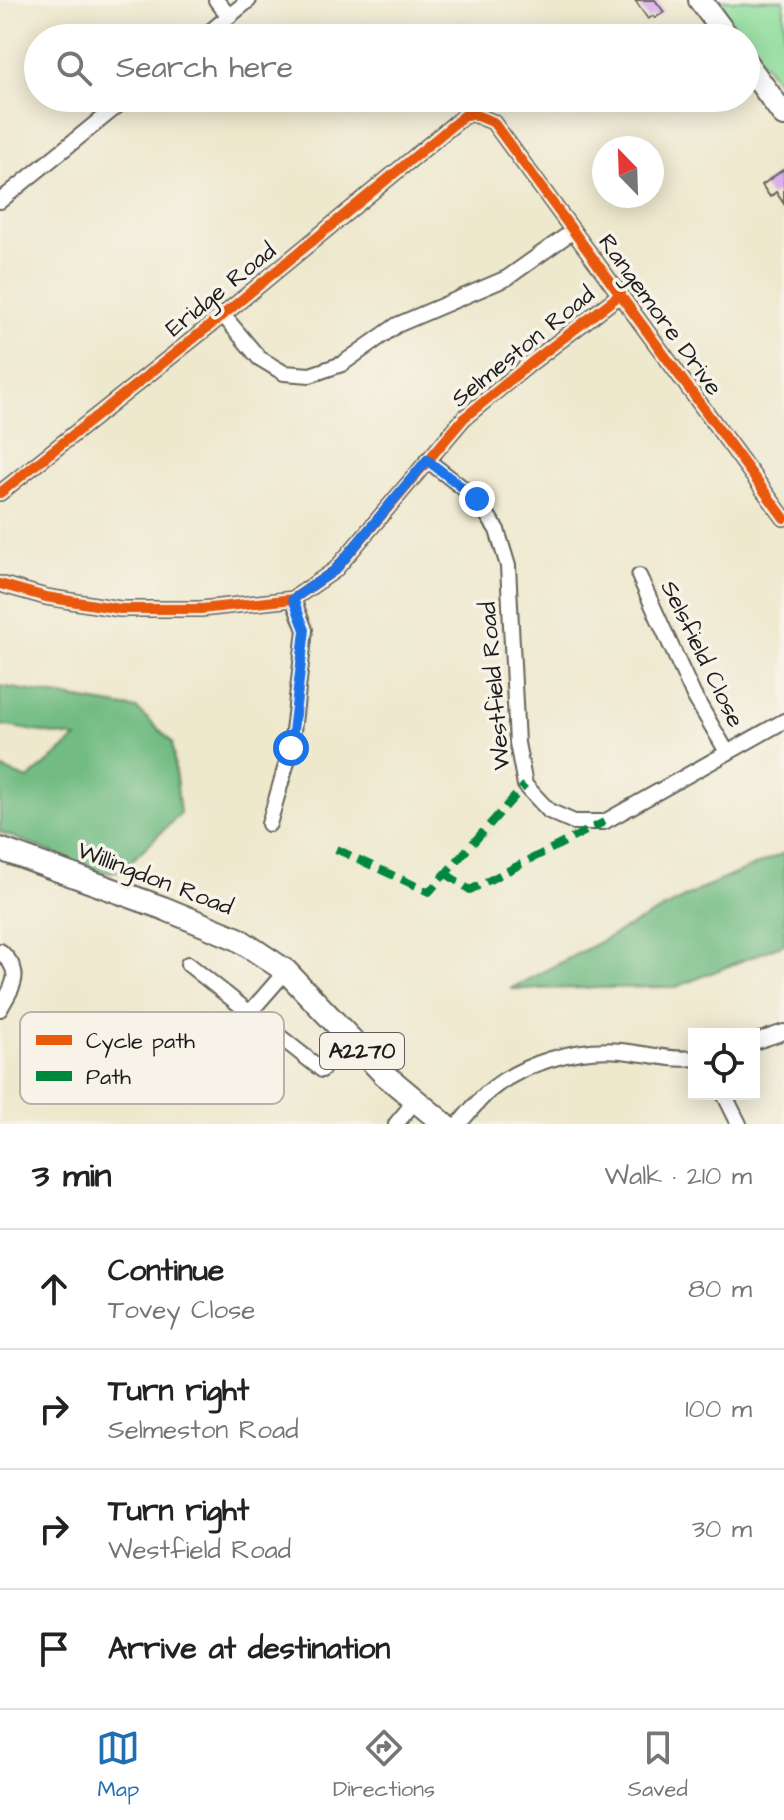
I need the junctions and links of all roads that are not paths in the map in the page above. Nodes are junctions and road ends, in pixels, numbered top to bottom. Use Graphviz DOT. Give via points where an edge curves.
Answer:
graph roads {
  1 [pos="216,0"];
  2 [pos="249,0"];
  3 [pos="700,0"];
  4 [pos="229,16"];
  5 [pos="219,24"];
  6 [pos="718,24"];
  7 [pos="760,82"];
  8 [pos="109,112"];
  9 [pos="465,115"];
  10 [pos="784,115"];
  11 [pos="2,196"];
  12 [pos="573,231"];
  13 [pos="621,294"];
  14 [pos="223,315"];
  15 [pos="427,460"];
  16 [pos="0,493"];
  17 [pos="784,518"];
  18 [pos="639,576"];
  19 [pos="0,584"];
  20 [pos="293,599"];
  21 [pos="784,721"];
  22 [pos="727,752"];
  23 [pos="269,824"];
  24 [pos="0,849"];
  25 [pos="0,951"];
  26 [pos="188,964"];
  27 [pos="286,971"];
  28 [pos="0,1009"];
  29 [pos="251,1011"];
  30 [pos="784,1032"];
  31 [pos="284,1038"];
  32 [pos="760,1040"];
  33 [pos="688,1058"];
  34 [pos="322,1070"];
  35 [pos="727,1100"];
  36 [pos="415,1101"];
  37 [pos="396,1124"];
  38 [pos="444,1124"];
  39 [pos="459,1124"];
  40 [pos="739,1124"];
  1 -- 4 [label="street"];
  2 -- 4 [label="street"];
  3 -- 6 [label="main road"];
  4 -- 5 [label="street"];
  7 -- 10 [label="main road"];
  8 -- 11 [label="street"];
  9 -- 12 [label="street, Rangemore Drive" via="493,122"];
  9 -- 14 [label="street, Eridge Road"];
  12 -- 13 [label="street, Rangemore Drive"];
  12 -- 14 [label="street" via="507,278 397,325 342,364 310,375 284,373 259,358"];
  13 -- 15 [label="street, Selmeston Road" via="464,418"];
  13 -- 17 [label="street, Rangemore Drive"];
  14 -- 16 [label="street, Eridge Road"];
  15 -- 20 [label="street, Selmeston Road" via="335,570"];
  15 -- 22 [label="street, Westfield Road" via="477,499 497,530 508,566 517,743 525,785 549,811 574,822 604,822"];
  18 -- 22 [label="street, Selsfield Close" via="693,694"];
  19 -- 20 [label="street, Selmeston Road" via="120,609 201,609"];
  20 -- 23 [label="street" via="305,630 291,748"];
  21 -- 22 [label="street, Westfield Road"];
  24 -- 27 [label="main road, Willingdon Road / A2270" via="196,921 238,939"];
  25 -- 28 [label="street" via="13,962 16,980"];
  26 -- 29 [label="street"];
  27 -- 29 [label="street"];
  27 -- 36 [label="main road, Willingdon Road / A2270"];
  30 -- 32 [label="street"];
  31 -- 34 [label="street"];
  33 -- 39 [label="street" via="595,1050 560,1057 506,1080"];
  35 -- 40 [label="street"];
  36 -- 37 [label="street"];
  36 -- 38 [label="main road, Willingdon Road / A2270"];
}
